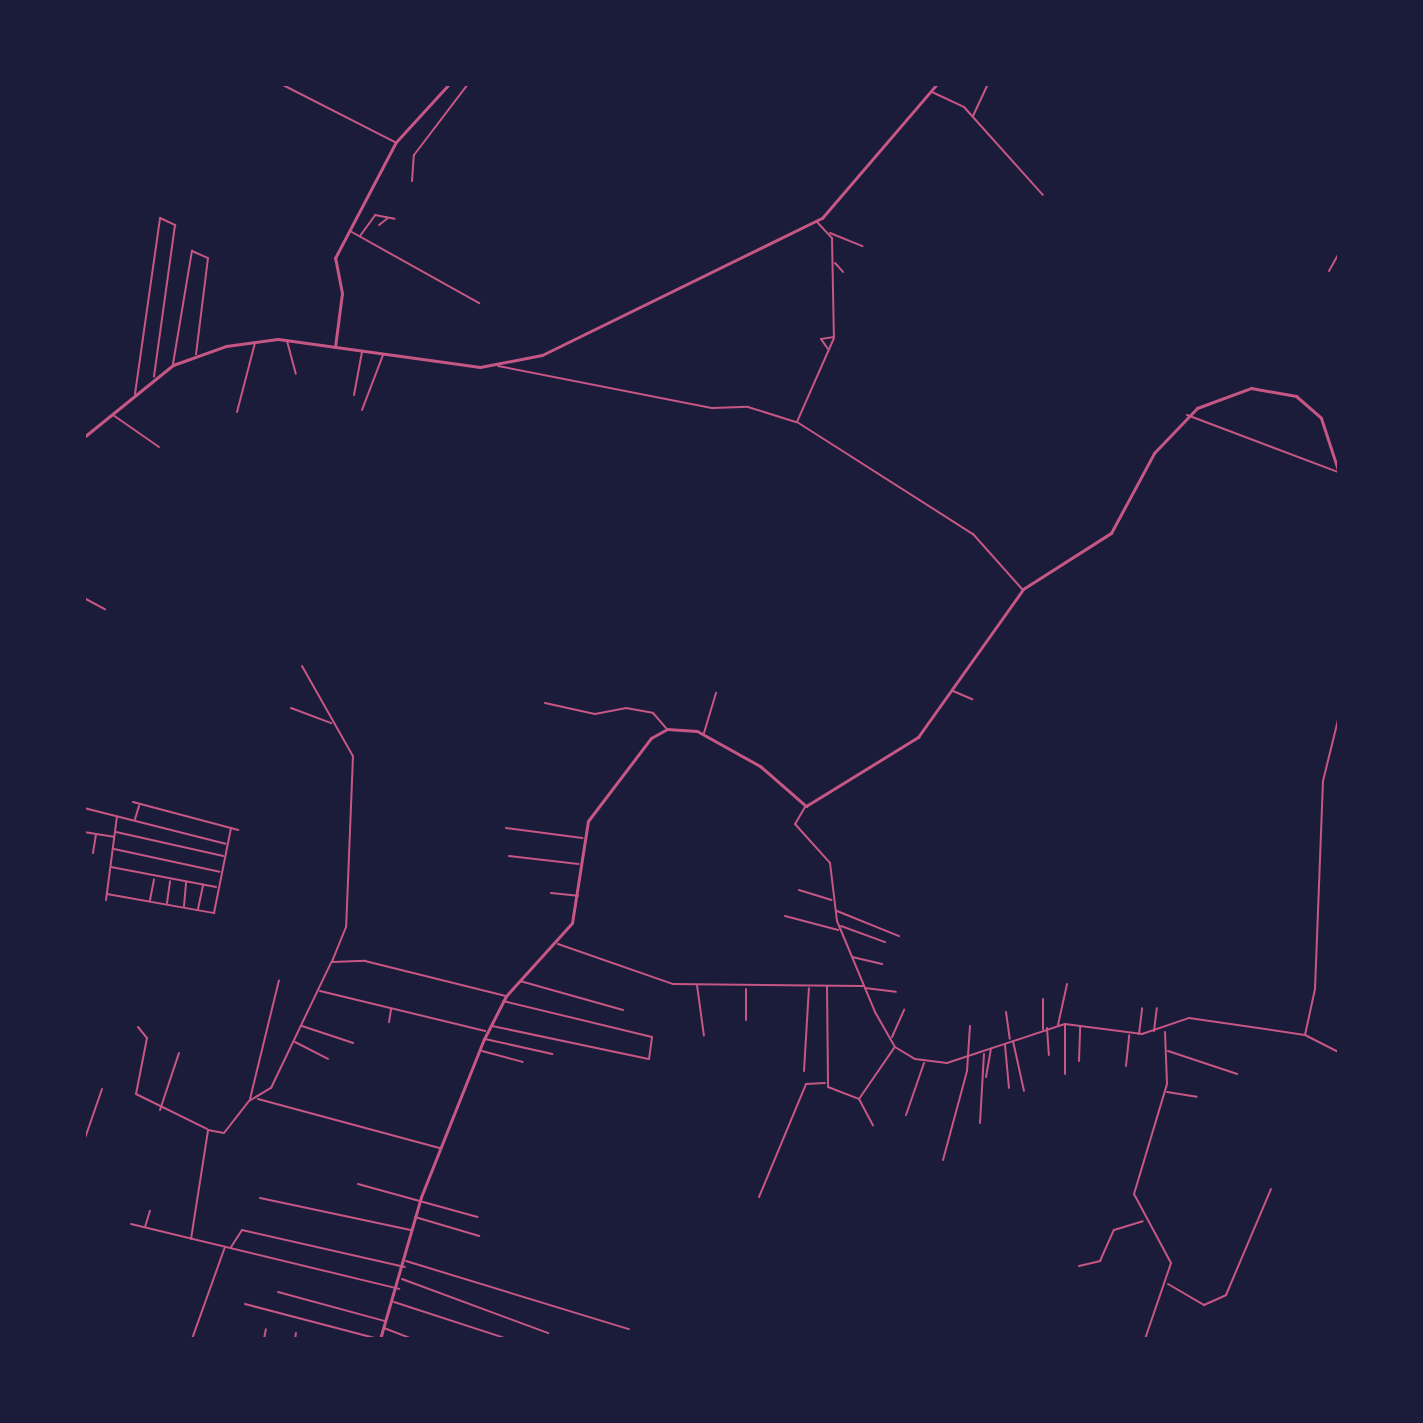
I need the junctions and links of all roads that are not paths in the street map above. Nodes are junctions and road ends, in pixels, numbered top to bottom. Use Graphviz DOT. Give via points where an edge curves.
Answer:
graph roads {
  1 [pos="281,84"];
  2 [pos="449,84"];
  3 [pos="468,84"];
  4 [pos="937,84"];
  5 [pos="987,86"];
  6 [pos="994,90"];
  7 [pos="931,92"];
  8 [pos="440,96"];
  9 [pos="449,102"];
  10 [pos="972,117"];
  11 [pos="396,142"];
  12 [pos="412,181"];
  13 [pos="1043,195"];
  14 [pos="389,217"];
  15 [pos="395,219"];
  16 [pos="816,221"];
  17 [pos="379,225"];
  18 [pos="349,231"];
  19 [pos="830,233"];
  20 [pos="360,236"];
  21 [pos="863,246"];
  22 [pos="1339,253"];
  23 [pos="834,262"];
  24 [pos="1329,271"];
  25 [pos="843,272"];
  26 [pos="479,303"];
  27 [pos="834,338"];
  28 [pos="286,340"];
  29 [pos="256,341"];
  30 [pos="335,347"];
  31 [pos="829,349"];
  32 [pos="362,351"];
  33 [pos="196,354"];
  34 [pos="383,354"];
  35 [pos="173,365"];
  36 [pos="498,366"];
  37 [pos="296,374"];
  38 [pos="154,379"];
  39 [pos="135,395"];
  40 [pos="354,395"];
  41 [pos="362,410"];
  42 [pos="237,412"];
  43 [pos="112,414"];
  44 [pos="1187,415"];
  45 [pos="797,422"];
  46 [pos="84,437"];
  47 [pos="159,447"];
  48 [pos="1339,473"];
  49 [pos="1023,589"];
  50 [pos="84,598"];
  51 [pos="105,609"];
  52 [pos="302,666"];
  53 [pos="952,691"];
  54 [pos="716,693"];
  55 [pos="972,699"];
  56 [pos="545,703"];
  57 [pos="291,708"];
  58 [pos="1339,716"];
  59 [pos="332,723"];
  60 [pos="667,729"];
  61 [pos="703,735"];
  62 [pos="133,802"];
  63 [pos="140,804"];
  64 [pos="806,806"];
  65 [pos="84,808"];
  66 [pos="118,816"];
  67 [pos="135,820"];
  68 [pos="231,828"];
  69 [pos="506,828"];
  70 [pos="238,830"];
  71 [pos="84,832"];
  72 [pos="116,832"];
  73 [pos="96,834"];
  74 [pos="115,837"];
  75 [pos="582,838"];
  76 [pos="227,844"];
  77 [pos="114,849"];
  78 [pos="93,853"];
  79 [pos="224,856"];
  80 [pos="509,856"];
  81 [pos="579,864"];
  82 [pos="111,867"];
  83 [pos="221,872"];
  84 [pos="155,876"];
  85 [pos="171,879"];
  86 [pos="186,882"];
  87 [pos="203,885"];
  88 [pos="218,888"];
  89 [pos="799,890"];
  90 [pos="551,893"];
  91 [pos="107,894"];
  92 [pos="578,896"];
  93 [pos="106,900"];
  94 [pos="150,901"];
  95 [pos="834,901"];
  96 [pos="167,904"];
  97 [pos="184,908"];
  98 [pos="834,910"];
  99 [pos="198,911"];
  100 [pos="785,916"];
  101 [pos="839,925"];
  102 [pos="841,930"];
  103 [pos="899,936"];
  104 [pos="885,942"];
  105 [pos="558,944"];
  106 [pos="852,957"];
  107 [pos="332,962"];
  108 [pos="882,964"];
  109 [pos="279,980"];
  110 [pos="518,980"];
  111 [pos="1067,984"];
  112 [pos="697,985"];
  113 [pos="810,986"];
  114 [pos="827,986"];
  115 [pos="746,987"];
  116 [pos="865,987"];
  117 [pos="319,991"];
  118 [pos="896,992"];
  119 [pos="506,996"];
  120 [pos="1043,999"];
  121 [pos="503,1001"];
  122 [pos="392,1008"];
  123 [pos="1142,1008"];
  124 [pos="1157,1008"];
  125 [pos="623,1010"];
  126 [pos="904,1010"];
  127 [pos="1006,1012"];
  128 [pos="746,1020"];
  129 [pos="389,1022"];
  130 [pos="1065,1024"];
  131 [pos="1058,1025"];
  132 [pos="1080,1025"];
  133 [pos="302,1026"];
  134 [pos="491,1026"];
  135 [pos="970,1026"];
  136 [pos="138,1027"];
  137 [pos="1045,1028"];
  138 [pos="1165,1031"];
  139 [pos="488,1032"];
  140 [pos="1129,1033"];
  141 [pos="1153,1033"];
  142 [pos="1139,1034"];
  143 [pos="1305,1035"];
  144 [pos="704,1036"];
  145 [pos="484,1039"];
  146 [pos="890,1039"];
  147 [pos="1012,1041"];
  148 [pos="295,1042"];
  149 [pos="353,1043"];
  150 [pos="1004,1043"];
  151 [pos="895,1047"];
  152 [pos="991,1049"];
  153 [pos="479,1050"];
  154 [pos="984,1051"];
  155 [pos="1167,1051"];
  156 [pos="1339,1052"];
  157 [pos="179,1053"];
  158 [pos="552,1054"];
  159 [pos="1049,1055"];
  160 [pos="966,1058"];
  161 [pos="328,1059"];
  162 [pos="1079,1061"];
  163 [pos="523,1062"];
  164 [pos="924,1062"];
  165 [pos="1126,1066"];
  166 [pos="804,1071"];
  167 [pos="1065,1074"];
  168 [pos="1237,1074"];
  169 [pos="985,1078"];
  170 [pos="827,1084"];
  171 [pos="1009,1088"];
  172 [pos="102,1089"];
  173 [pos="1024,1091"];
  174 [pos="1165,1092"];
  175 [pos="1197,1097"];
  176 [pos="257,1099"];
  177 [pos="859,1099"];
  178 [pos="249,1101"];
  179 [pos="160,1111"];
  180 [pos="906,1115"];
  181 [pos="980,1123"];
  182 [pos="873,1125"];
  183 [pos="208,1130"];
  184 [pos="84,1141"];
  185 [pos="439,1148"];
  186 [pos="943,1160"];
  187 [pos="358,1184"];
  188 [pos="1271,1189"];
  189 [pos="421,1197"];
  190 [pos="759,1197"];
  191 [pos="260,1198"];
  192 [pos="150,1211"];
  193 [pos="415,1217"];
  194 [pos="478,1217"];
  195 [pos="1144,1221"];
  196 [pos="131,1224"];
  197 [pos="144,1228"];
  198 [pos="412,1230"];
  199 [pos="479,1236"];
  200 [pos="191,1239"];
  201 [pos="225,1247"];
  202 [pos="231,1248"];
  203 [pos="406,1261"];
  204 [pos="1079,1266"];
  205 [pos="405,1267"];
  206 [pos="402,1279"];
  207 [pos="1166,1283"];
  208 [pos="399,1289"];
  209 [pos="278,1292"];
  210 [pos="394,1302"];
  211 [pos="245,1304"];
  212 [pos="386,1322"];
  213 [pos="384,1328"];
  214 [pos="266,1329"];
  215 [pos="629,1329"];
  216 [pos="296,1333"];
  217 [pos="548,1333"];
  218 [pos="192,1339"];
  219 [pos="264,1339"];
  220 [pos="295,1339"];
  221 [pos="380,1339"];
  222 [pos="413,1339"];
  223 [pos="508,1339"];
  224 [pos="1145,1339"];
  1 -- 11 [label="street"];
  2 -- 8 [label="street"];
  3 -- 9 [label="street"];
  4 -- 7 [label="street"];
  5 -- 6 [label="street"];
  5 -- 10 [label="street"];
  7 -- 10 [label="street"];
  7 -- 16 [label="street"];
  8 -- 9 [label="street"];
  8 -- 11 [label="street"];
  9 -- 12 [label="street" via="414,155"];
  10 -- 13 [label="street"];
  11 -- 18 [label="street" via="379,186"];
  14 -- 15 [label="street"];
  14 -- 17 [label="street"];
  14 -- 20 [label="street" via="375,215"];
  16 -- 19 [label="street"];
  16 -- 36 [label="street" via="645,310 542,355"];
  18 -- 20 [label="street"];
  18 -- 30 [label="street" via="333,267 342,293"];
  19 -- 21 [label="street"];
  19 -- 23 [label="street"];
  20 -- 26 [label="street"];
  22 -- 24 [label="street"];
  23 -- 25 [label="street"];
  23 -- 27 [label="street"];
  27 -- 31 [label="street"];
  27 -- 31 [label="street" via="821,339"];
  28 -- 29 [label="street"];
  28 -- 30 [label="street"];
  28 -- 37 [label="street"];
  29 -- 33 [label="street"];
  29 -- 42 [label="street"];
  30 -- 32 [label="street"];
  31 -- 45 [label="street"];
  32 -- 34 [label="street"];
  32 -- 40 [label="street"];
  33 -- 35 [label="street"];
  33 -- 35 [label="street" via="208,258 192,251"];
  34 -- 36 [label="street"];
  34 -- 41 [label="street"];
  35 -- 38 [label="street"];
  36 -- 45 [label="street" via="713,408 748,407"];
  38 -- 39 [label="street"];
  38 -- 39 [label="street" via="175,225 160,218"];
  39 -- 43 [label="street"];
  43 -- 46 [label="street"];
  43 -- 47 [label="street"];
  44 -- 48 [label="street"];
  44 -- 48 [label="street" via="1227,393 1282,391 1321,418"];
  44 -- 49 [label="street" via="1154,453 1111,533"];
  45 -- 49 [label="street" via="973,534"];
  49 -- 53 [label="street"];
  50 -- 51 [label="street"];
  52 -- 59 [label="street"];
  53 -- 55 [label="street"];
  53 -- 64 [label="street" via="914,740"];
  54 -- 61 [label="street"];
  56 -- 60 [label="street" via="595,714 653,713"];
  57 -- 59 [label="street"];
  58 -- 143 [label="street" via="1323,781 1315,989"];
  59 -- 107 [label="street" via="353,760 346,927"];
  60 -- 61 [label="street"];
  60 -- 75 [label="street" via="638,752"];
  61 -- 64 [label="street" via="760,766"];
  62 -- 63 [label="street"];
  63 -- 67 [label="street"];
  63 -- 68 [label="street"];
  64 -- 95 [label="street" via="795,824 830,863"];
  65 -- 66 [label="street"];
  66 -- 67 [label="street"];
  66 -- 72 [label="street"];
  67 -- 76 [label="street"];
  68 -- 70 [label="street"];
  68 -- 76 [label="street"];
  69 -- 75 [label="street"];
  71 -- 73 [label="street"];
  72 -- 74 [label="street"];
  72 -- 79 [label="street"];
  73 -- 74 [label="street"];
  73 -- 78 [label="street"];
  74 -- 77 [label="street"];
  75 -- 81 [label="street"];
  76 -- 79 [label="street"];
  77 -- 82 [label="street"];
  77 -- 83 [label="street"];
  79 -- 83 [label="street"];
  80 -- 81 [label="street"];
  81 -- 92 [label="street"];
  82 -- 84 [label="street"];
  82 -- 91 [label="street"];
  83 -- 88 [label="street"];
  84 -- 85 [label="street"];
  84 -- 94 [label="street"];
  85 -- 86 [label="street"];
  85 -- 96 [label="street"];
  86 -- 87 [label="street"];
  86 -- 97 [label="street"];
  87 -- 88 [label="street"];
  87 -- 99 [label="street"];
  88 -- 99 [label="street" via="214,913"];
  89 -- 95 [label="street"];
  90 -- 92 [label="street"];
  91 -- 93 [label="street"];
  91 -- 94 [label="street"];
  92 -- 105 [label="street"];
  94 -- 96 [label="street"];
  95 -- 98 [label="street"];
  96 -- 97 [label="street"];
  97 -- 99 [label="street"];
  98 -- 101 [label="street"];
  98 -- 103 [label="street"];
  100 -- 102 [label="street"];
  101 -- 102 [label="street"];
  101 -- 104 [label="street"];
  102 -- 106 [label="street"];
  105 -- 110 [label="street"];
  105 -- 112 [label="street" via="667,983"];
  106 -- 108 [label="street"];
  106 -- 116 [label="street"];
  107 -- 117 [label="street"];
  107 -- 119 [label="street" via="365,961"];
  109 -- 178 [label="street"];
  110 -- 119 [label="street"];
  110 -- 125 [label="street"];
  111 -- 131 [label="street"];
  112 -- 115 [label="street"];
  112 -- 144 [label="street"];
  113 -- 114 [label="street"];
  113 -- 115 [label="street"];
  113 -- 166 [label="street"];
  114 -- 116 [label="street"];
  114 -- 170 [label="street"];
  115 -- 128 [label="street"];
  116 -- 118 [label="street"];
  116 -- 146 [label="street"];
  117 -- 122 [label="street"];
  117 -- 133 [label="street"];
  119 -- 121 [label="street"];
  120 -- 137 [label="street"];
  121 -- 134 [label="street"];
  121 -- 134 [label="street" via="652,1037 649,1059"];
  122 -- 129 [label="street"];
  122 -- 139 [label="street"];
  123 -- 142 [label="street"];
  124 -- 141 [label="street"];
  126 -- 146 [label="street"];
  127 -- 147 [label="street"];
  130 -- 131 [label="street"];
  130 -- 132 [label="street"];
  130 -- 167 [label="street"];
  131 -- 137 [label="street"];
  132 -- 140 [label="street"];
  132 -- 162 [label="street"];
  133 -- 148 [label="street"];
  133 -- 149 [label="street"];
  134 -- 139 [label="street"];
  135 -- 160 [label="street"];
  136 -- 179 [label="street" via="147,1038 136,1094"];
  137 -- 147 [label="street"];
  137 -- 159 [label="street"];
  138 -- 141 [label="street"];
  138 -- 143 [label="street" via="1189,1018"];
  138 -- 155 [label="street"];
  139 -- 145 [label="street"];
  140 -- 142 [label="street"];
  140 -- 165 [label="street"];
  141 -- 142 [label="street"];
  143 -- 156 [label="street"];
  145 -- 153 [label="street"];
  145 -- 158 [label="street"];
  146 -- 151 [label="street"];
  147 -- 150 [label="street"];
  147 -- 173 [label="street"];
  148 -- 161 [label="street"];
  148 -- 176 [label="street" via="271,1088"];
  150 -- 152 [label="street"];
  150 -- 171 [label="street"];
  151 -- 164 [label="street"];
  151 -- 177 [label="street"];
  152 -- 154 [label="street"];
  152 -- 169 [label="street"];
  153 -- 163 [label="street"];
  153 -- 185 [label="street"];
  154 -- 160 [label="street"];
  154 -- 169 [label="street"];
  155 -- 168 [label="street"];
  155 -- 174 [label="street"];
  157 -- 179 [label="street"];
  160 -- 164 [label="street"];
  160 -- 186 [label="street"];
  164 -- 180 [label="street"];
  169 -- 181 [label="street"];
  170 -- 177 [label="street"];
  170 -- 190 [label="street" via="806,1084"];
  172 -- 184 [label="street"];
  174 -- 175 [label="street"];
  174 -- 195 [label="street" via="1135,1185"];
  176 -- 178 [label="street"];
  176 -- 185 [label="street"];
  177 -- 182 [label="street"];
  178 -- 183 [label="street" via="224,1133"];
  179 -- 183 [label="street"];
  183 -- 200 [label="street"];
  185 -- 189 [label="street"];
  187 -- 189 [label="street"];
  188 -- 207 [label="street" via="1226,1295 1204,1305"];
  189 -- 193 [label="street"];
  189 -- 194 [label="street"];
  191 -- 198 [label="street"];
  192 -- 197 [label="street"];
  193 -- 198 [label="street"];
  193 -- 199 [label="street"];
  195 -- 204 [label="street" via="1114,1230 1100,1261"];
  195 -- 207 [label="street" via="1170,1256"];
  196 -- 197 [label="street"];
  197 -- 200 [label="street"];
  198 -- 203 [label="street"];
  200 -- 201 [label="street"];
  201 -- 202 [label="street"];
  201 -- 218 [label="street"];
  202 -- 205 [label="street" via="242,1230"];
  202 -- 208 [label="street"];
  203 -- 205 [label="street"];
  203 -- 215 [label="street"];
  205 -- 206 [label="street"];
  206 -- 208 [label="street"];
  206 -- 217 [label="street"];
  207 -- 224 [label="street"];
  208 -- 210 [label="street"];
  209 -- 212 [label="street"];
  210 -- 212 [label="street"];
  210 -- 223 [label="street"];
  211 -- 221 [label="street"];
  212 -- 213 [label="street"];
  213 -- 221 [label="street"];
  213 -- 222 [label="street"];
  214 -- 219 [label="street"];
  216 -- 220 [label="street"];
}
